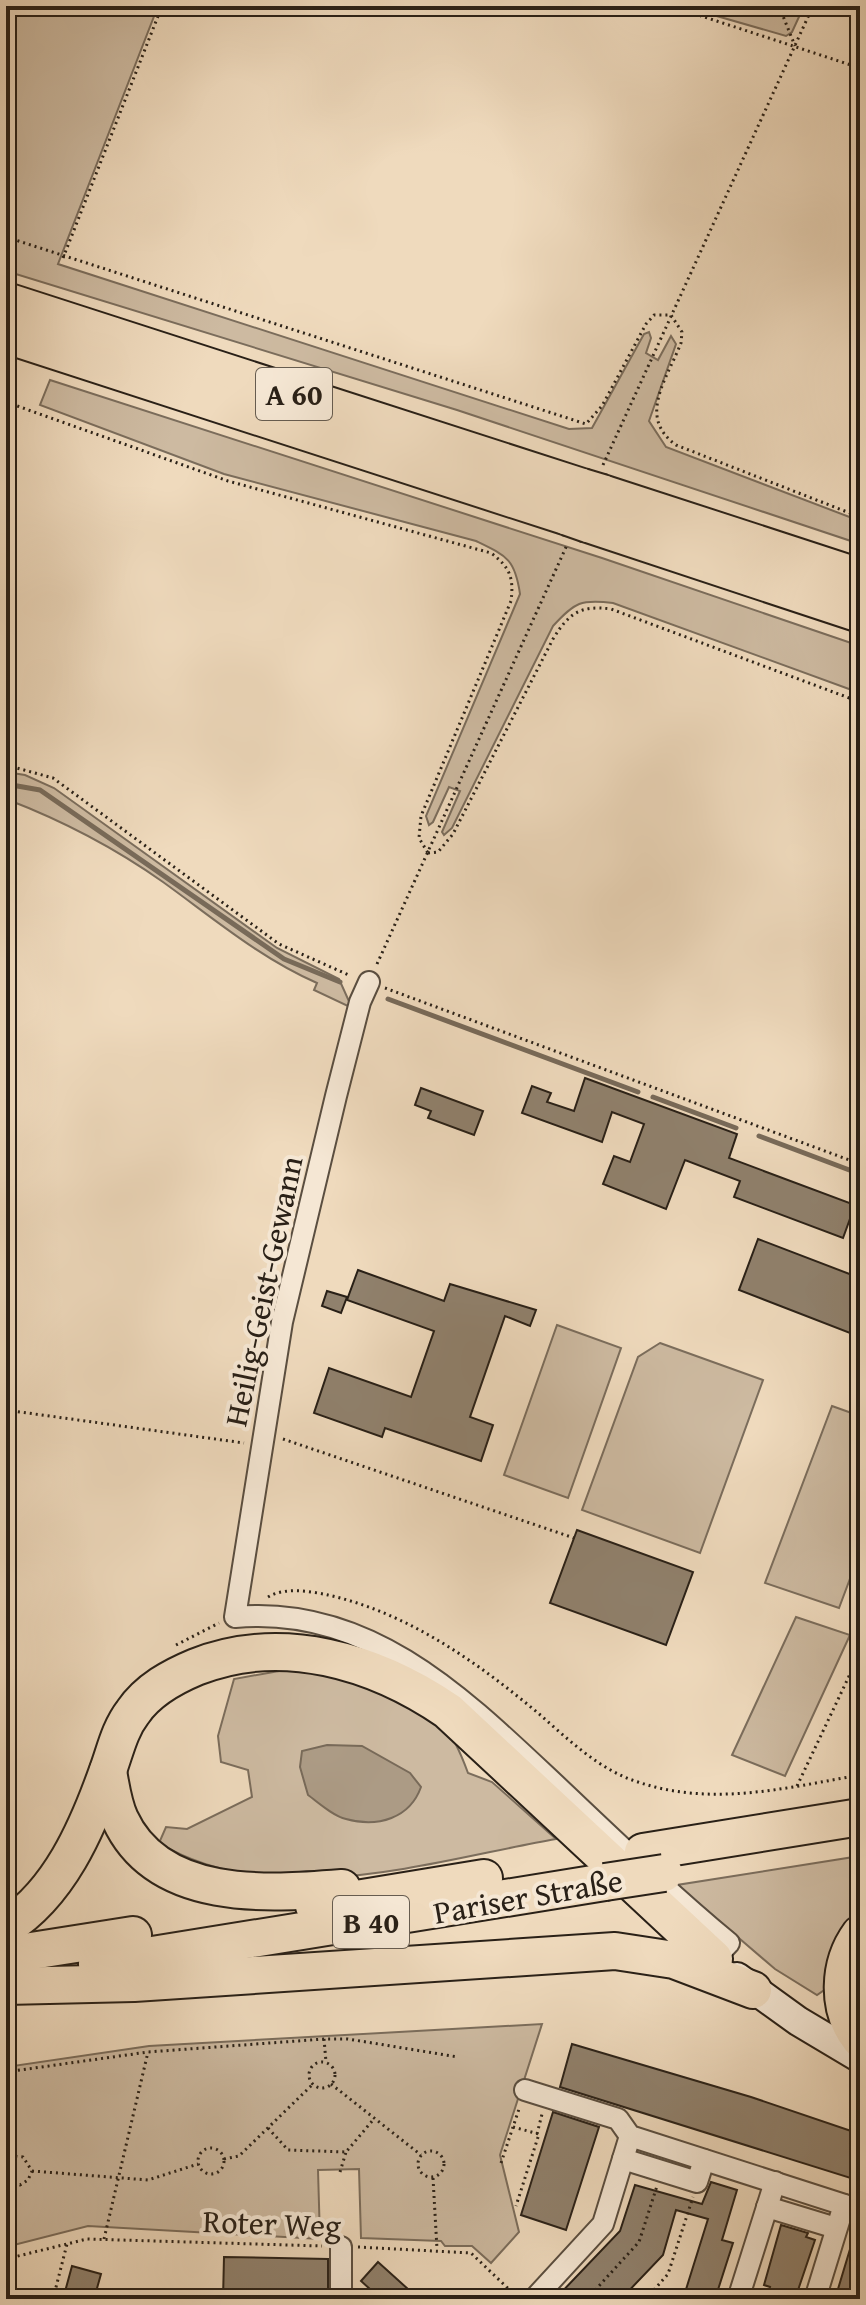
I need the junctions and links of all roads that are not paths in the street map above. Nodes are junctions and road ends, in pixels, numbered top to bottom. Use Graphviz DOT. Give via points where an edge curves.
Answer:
graph roads {
  1 [pos="6,301"];
  2 [pos="6,335"];
  3 [pos="585,505"];
  4 [pos="860,577"];
  5 [pos="860,614"];
  6 [pos="369,982"];
  7 [pos="108,1771"];
  8 [pos="860,1817"];
  9 [pos="860,1841"];
  10 [pos="653,1863"];
  11 [pos="595,1872"];
  12 [pos="445,1884"];
  13 [pos="6,1927"];
  14 [pos="860,1934"];
  15 [pos="6,1955"];
  16 [pos="714,1959"];
  17 [pos="6,1979"];
  18 [pos="6,1986"];
  19 [pos="753,1990"];
  20 [pos="860,2039"];
  21 [pos="860,2058"];
  22 [pos="525,2090"];
  23 [pos="630,2136"];
  24 [pos="623,2159"];
  25 [pos="704,2160"];
  26 [pos="775,2182"];
  27 [pos="767,2207"];
  28 [pos="852,2208"];
  29 [pos="836,2228"];
  30 [pos="341,2247"];
  31 [pos="341,2299"];
  32 [pos="534,2299"];
  33 [pos="738,2299"];
  34 [pos="815,2299"];
  1 -- 3 [label="highway, A 60"];
  2 -- 3 [label="highway, A 60"];
  3 -- 4 [label="highway, A 60"];
  3 -- 5 [label="highway, A 60"];
  6 -- 16 [label="street, Heilig-Geist-Gewann" via="339,1082 282,1322 235,1617 284,1615 333,1626 382,1646 446,1686 729,1943"];
  7 -- 12 [label="highway" via="115,1807 134,1841 162,1868 184,1878 261,1891"];
  7 -- 13 [label="highway" via="69,1860 36,1902"];
  7 -- 16 [label="highway" via="133,1712 178,1674 247,1653 351,1662 402,1682 448,1711"];
  8 -- 10 [label="highway, Pariser Straße / B 40"];
  9 -- 10 [label="highway, Pariser Straße / B 40"];
  10 -- 11 [label="highway, Pariser Straße / B 40, bridge"];
  11 -- 12 [label="highway, Pariser Straße / B 40"];
  11 -- 17 [label="highway, Pariser Straße / B 40"];
  12 -- 15 [label="highway, Pariser Straße / B 40"];
  14 -- 20 [label="highway" via="847,1958 843,2004"];
  16 -- 19 [label="street"];
  18 -- 19 [label="highway" via="134,1983 615,1951 674,1960"];
  19 -- 21 [label="street"];
  22 -- 23 [label="street" via="618,2119"];
  23 -- 24 [label="street"];
  23 -- 25 [label="street"];
  24 -- 25 [label="street" via="697,2182"];
  24 -- 32 [label="street" via="603,2224"];
  25 -- 26 [label="street"];
  26 -- 27 [label="street"];
  26 -- 28 [label="street"];
  27 -- 29 [label="street"];
  27 -- 33 [label="street"];
  28 -- 29 [label="street"];
  29 -- 34 [label="street"];
  30 -- 31 [label="street"];
}
